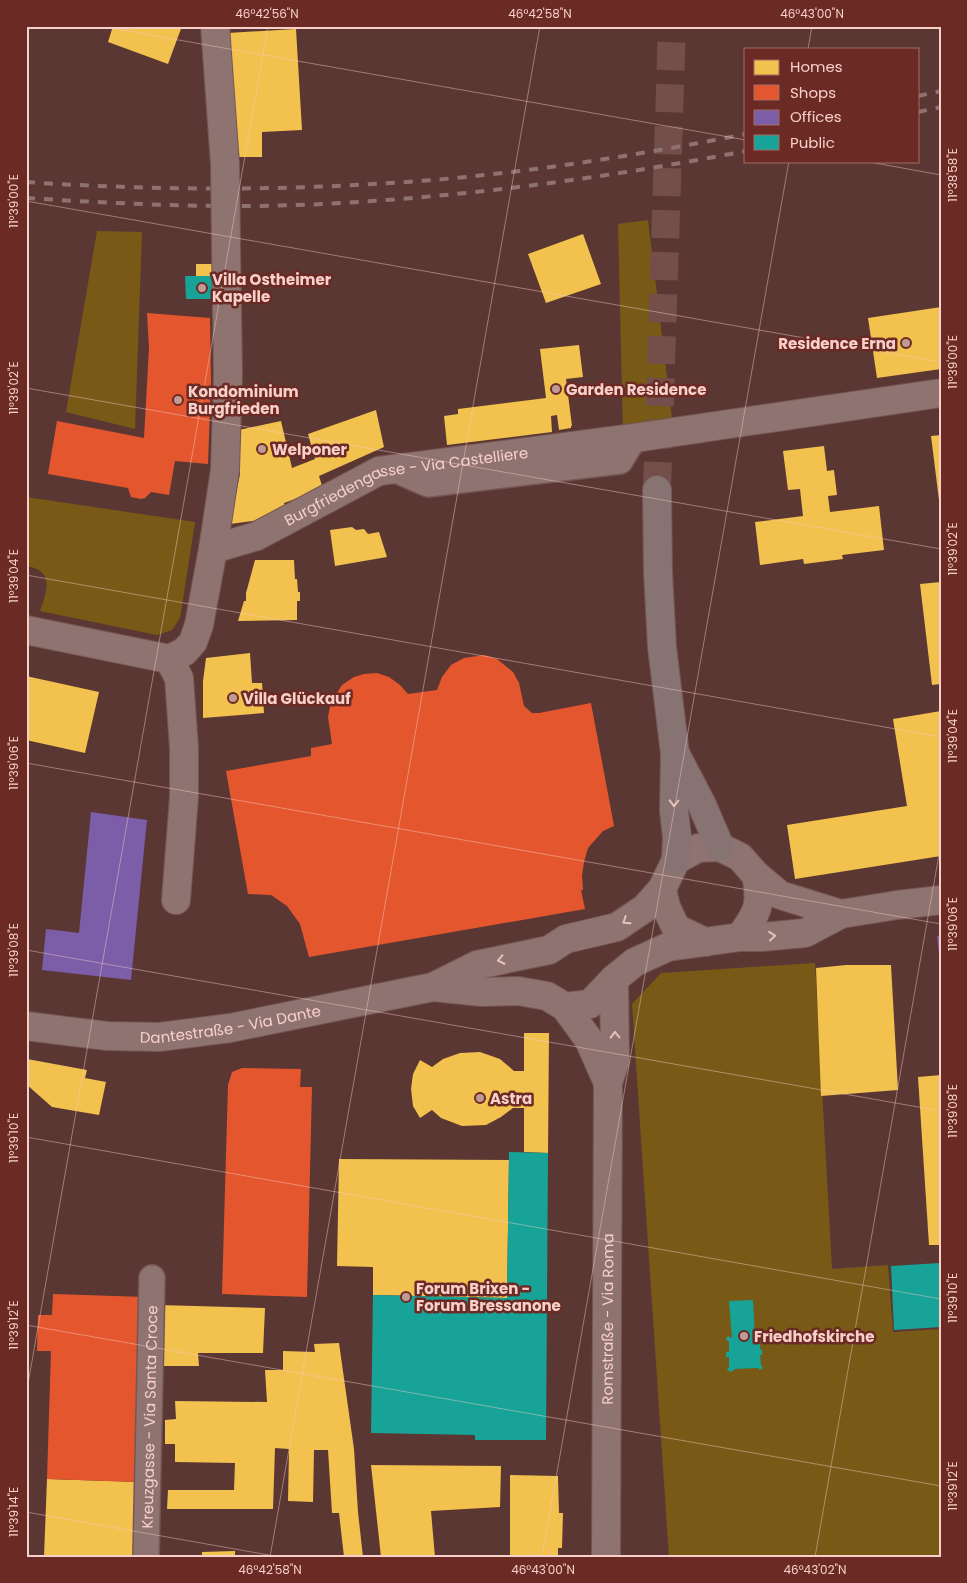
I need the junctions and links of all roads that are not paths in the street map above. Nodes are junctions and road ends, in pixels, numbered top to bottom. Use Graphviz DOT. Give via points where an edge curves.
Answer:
graph roads {
  1 [pos="215,26"];
  2 [pos="941,393"];
  3 [pos="634,438"];
  4 [pos="394,469"];
  5 [pos="657,490"];
  6 [pos="214,549"];
  7 [pos="26,630"];
  8 [pos="169,659"];
  9 [pos="675,754"];
  10 [pos="720,847"];
  11 [pos="676,860"];
  12 [pos="756,875"];
  13 [pos="662,888"];
  14 [pos="176,900"];
  15 [pos="941,900"];
  16 [pos="841,914"];
  17 [pos="740,937"];
  18 [pos="706,942"];
  19 [pos="549,950"];
  20 [pos="614,980"];
  21 [pos="433,987"];
  22 [pos="556,1002"];
  23 [pos="26,1026"];
  24 [pos="608,1083"];
  25 [pos="152,1278"];
  26 [pos="146,1557"];
  27 [pos="606,1557"];
  1 -- 6 [label="street, bridge" via="225,164 228,374 225,470"];
  2 -- 3 [label="street, Burgfriedengasse - Via Castelliere"];
  3 -- 4 [label="street, Burgfriedengasse - Via Castelliere"];
  3 -- 4 [label="street" via="620,461 428,484"];
  4 -- 6 [label="street, Burgfriedengasse - Via Castelliere" via="379,471 257,536"];
  5 -- 9 [label="main road" via="662,648"];
  6 -- 8 [label="street" via="193,642 184,652"];
  7 -- 8 [label="street"];
  8 -- 14 [label="street" via="179,678 184,748 184,797"];
  9 -- 10 [label="main road"];
  9 -- 11 [label="main road, one-way"];
  10 -- 11 [label="street" via="698,848"];
  10 -- 12 [label="street, Dantestraße - Via Dante" via="740,857"];
  11 -- 13 [label="street, Dantestraße - Via Dante"];
  12 -- 16 [label="street, Dantestraße - Via Dante" via="780,894"];
  12 -- 17 [label="street" via="760,896 753,919"];
  13 -- 18 [label="street" via="666,907 676,928"];
  13 -- 19 [label="street, Dantestraße - Via Dante, one-way" via="645,908 617,927 566,939"];
  15 -- 16 [label="street, Dantestraße - Via Dante"];
  17 -- 16 [label="street, Dantestraße - Via Dante, one-way" via="805,933"];
  17 -- 18 [label="street, Dantestraße - Via Dante"];
  18 -- 20 [label="street, Dantestraße - Via Dante" via="668,948 635,962"];
  19 -- 21 [label="street, Dantestraße - Via Dante, one-way" via="477,965"];
  19 -- 22 [label="street" via="541,972"];
  20 -- 22 [label="street, Dantestraße - Via Dante" via="590,1004"];
  24 -- 20 [label="street, Romstraße - Via Roma, one-way" via="615,1061"];
  21 -- 22 [label="street, Dantestraße - Via Dante" via="482,992 518,991"];
  21 -- 23 [label="street, Dantestraße - Via Dante" via="230,1028 159,1036 106,1036"];
  22 -- 24 [label="street, Romstraße - Via Roma" via="589,1040"];
  24 -- 27 [label="street, Romstraße - Via Roma"];
  25 -- 26 [label="street, Kreuzgasse - Via Santa Croce"];
}
